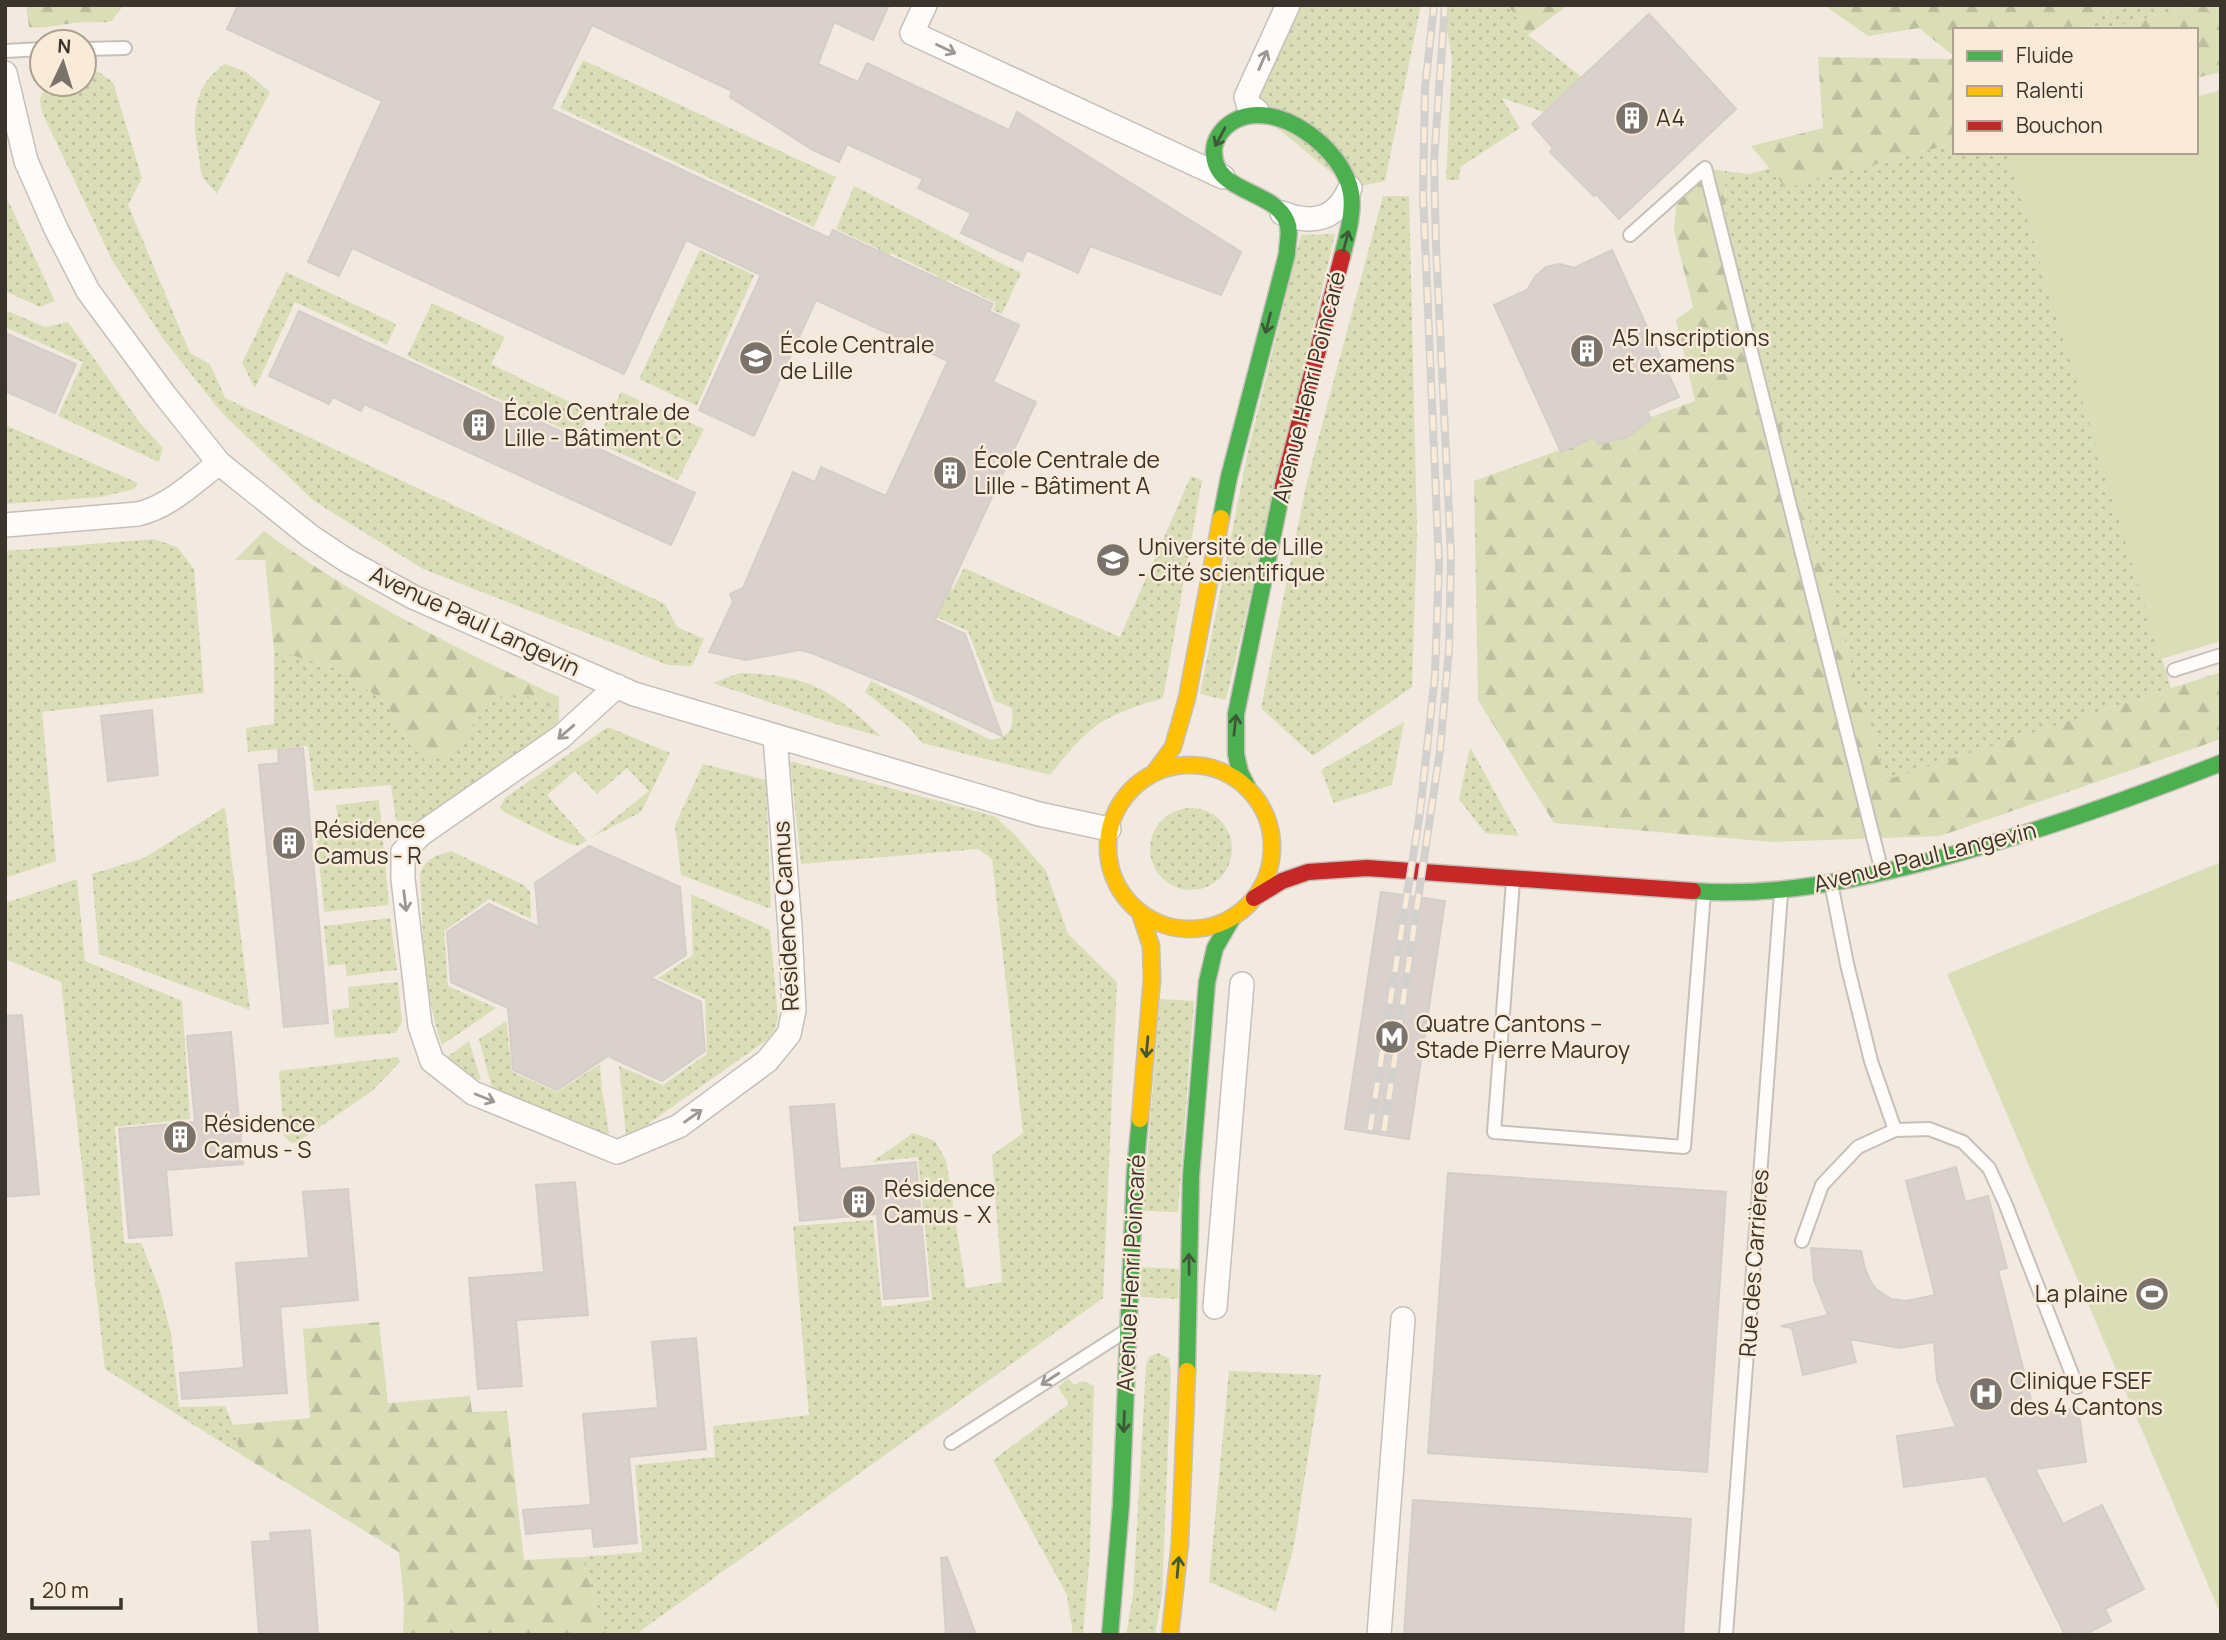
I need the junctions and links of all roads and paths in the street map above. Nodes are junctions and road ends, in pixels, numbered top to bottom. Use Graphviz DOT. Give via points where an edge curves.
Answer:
graph roads {
  1 [pos="925,5"];
  2 [pos="1288,5"];
  3 [pos="125,48"];
  4 [pos="98,49"];
  5 [pos="28,50"];
  6 [pos="5,51"];
  7 [pos="5,73"];
  8 [pos="1257,111"];
  9 [pos="1223,177"];
  10 [pos="1350,188"];
  11 [pos="1282,213"];
  12 [pos="1630,235"];
  13 [pos="219,463"];
  14 [pos="5,525"];
  15 [pos="2221,655"];
  16 [pos="2174,670"];
  17 [pos="617,686"];
  18 [pos="775,737"];
  19 [pos="2221,763"];
  20 [pos="1154,773"];
  21 [pos="1249,790"];
  22 [pos="1268,823"];
  23 [pos="1110,829"];
  24 [pos="1291,844"];
  25 [pos="1318,856"];
  26 [pos="1367,868"];
  27 [pos="1882,872"];
  28 [pos="1514,878"];
  29 [pos="1831,883"];
  30 [pos="1704,892"];
  31 [pos="1781,892"];
  32 [pos="1255,898"];
  33 [pos="1140,913"];
  34 [pos="1233,917"];
  35 [pos="1242,985"];
  36 [pos="1895,1130"];
  37 [pos="1802,1241"];
  38 [pos="1215,1307"];
  39 [pos="1403,1320"];
  40 [pos="1128,1329"];
  41 [pos="2077,1387"];
  42 [pos="951,1443"];
  43 [pos="1110,1635"];
  44 [pos="1170,1635"];
  45 [pos="1379,1635"];
  46 [pos="1726,1635"];
  1 -- 9 [label="street, one-way" via="912,33"];
  8 -- 2 [label="street, one-way" via="1247,97"];
  3 -- 4 [label="lane"];
  5 -- 6 [label="lane"];
  7 -- 13 [label="street, Avenue Paul Langevin" via="26,161 88,291"];
  8 -- 9 [label="street, one-way" via="1235,118 1216,140 1214,154"];
  8 -- 10 [label="street, Avenue Henri Poincaré" via="1282,118 1318,142 1334,158"];
  9 -- 11 [label="street"];
  10 -- 11 [label="street" via="1341,205 1323,217"];
  21 -- 10 [label="street, Avenue Henri Poincaré, one-way" via="1234,751 1236,714 1280,497 1348,233"];
  11 -- 20 [label="street, one-way" via="1287,223 1287,254 1229,477 1187,698 1172,747"];
  12 -- 27 [label="lane" via="1705,169"];
  13 -- 14 [label="street" via="153,511"];
  13 -- 17 [label="street, Avenue Paul Langevin" via="310,536 412,597"];
  15 -- 16 [label="lane"];
  17 -- 18 [label="street, Avenue Paul Langevin"];
  17 -- 18 [label="street, Résidence Camus, one-way" via="561,737 421,834 403,852 420,1026 432,1061 473,1093 617,1152 679,1126 767,1061 789,1034 794,1010 791,941"];
  18 -- 23 [label="street, Avenue Paul Langevin" via="1040,814"];
  19 -- 27 [label="street, Avenue Paul Langevin" via="2093,811"];
  20 -- 21 [label="street" via="1181,765 1209,767"];
  20 -- 23 [label="street" via="1125,796"];
  21 -- 22 [label="street"];
  22 -- 24 [label="street"];
  22 -- 32 [label="street" via="1270,862"];
  23 -- 33 [label="street" via="1112,876"];
  25 -- 26 [label="street, Avenue Paul Langevin"];
  26 -- 28 [label="street, Avenue Paul Langevin"];
  26 -- 32 [label="street, Avenue Paul Langevin" via="1307,872 1274,884"];
  27 -- 29 [label="street, Avenue Paul Langevin"];
  28 -- 30 [label="street, Avenue Paul Langevin"];
  28 -- 30 [label="lane" via="1494,1132 1684,1147"];
  29 -- 31 [label="street, Avenue Paul Langevin"];
  29 -- 36 [label="lane" via="1871,1061"];
  30 -- 31 [label="street, Avenue Paul Langevin"];
  31 -- 46 [label="lane, Rue des Carrières"];
  32 -- 34 [label="street"];
  33 -- 34 [label="street" via="1157,923 1186,929 1215,926"];
  33 -- 40 [label="street, Avenue Henri Poincaré, one-way" via="1151,946 1152,979 1135,1172"];
  44 -- 34 [label="street, one-way" via="1180,1543 1191,1176 1203,1024 1215,948"];
  35 -- 38 [label="street"];
  36 -- 37 [label="lane" via="1858,1147 1822,1185"];
  36 -- 41 [label="lane" via="1929,1129 1963,1142 1989,1168"];
  39 -- 45 [label="street"];
  40 -- 42 [label="lane, one-way"];
  40 -- 43 [label="street, Avenue Henri Poincaré, one-way"];
}
